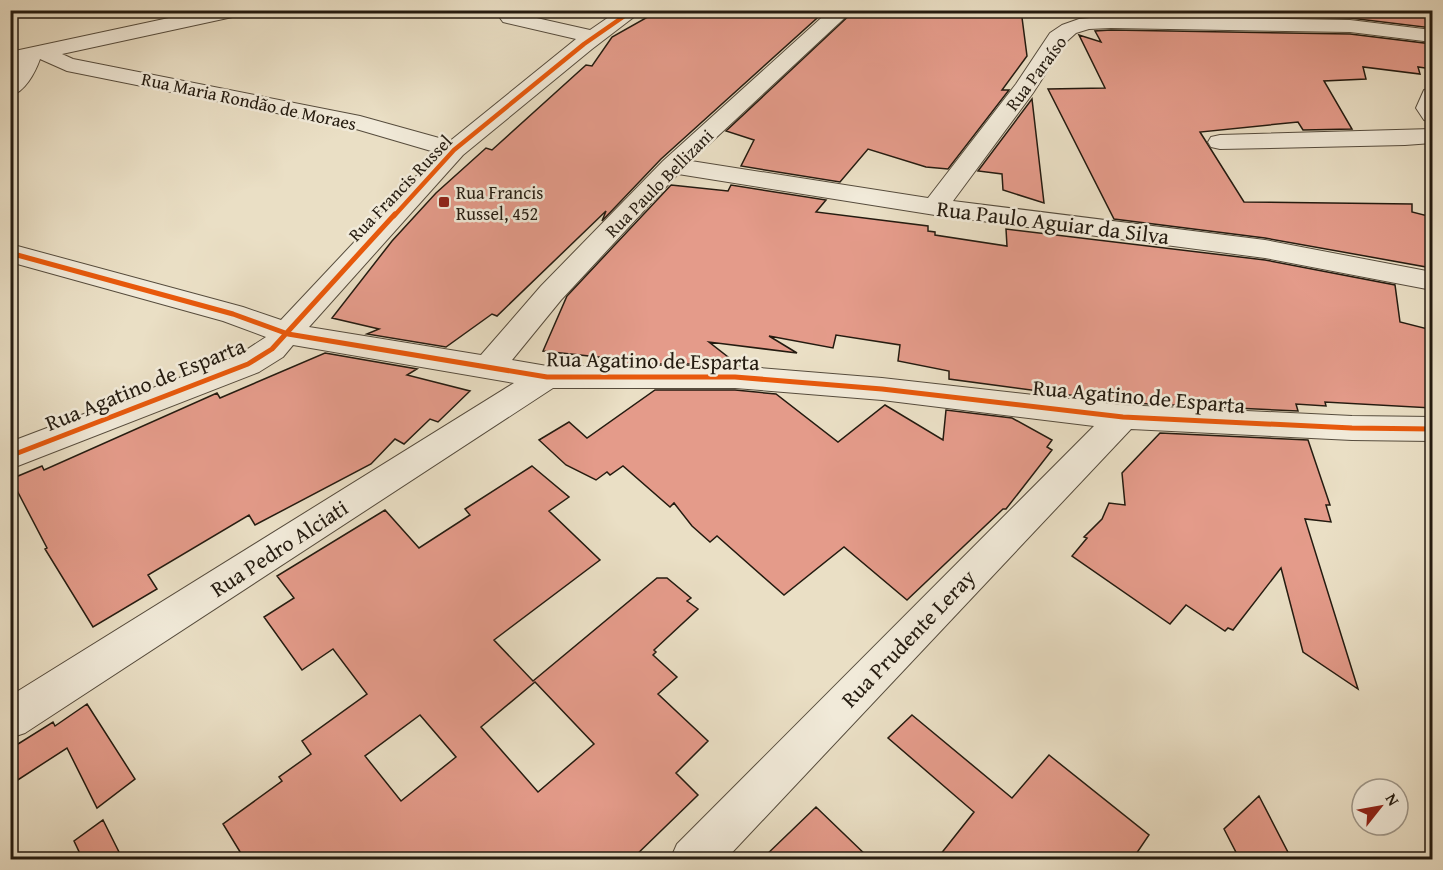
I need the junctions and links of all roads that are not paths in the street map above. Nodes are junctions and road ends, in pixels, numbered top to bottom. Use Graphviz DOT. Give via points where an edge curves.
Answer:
graph roads {
  1 [pos="237,10"];
  2 [pos="633,10"];
  3 [pos="843,10"];
  4 [pos="510,18"];
  5 [pos="1432,36"];
  6 [pos="594,37"];
  7 [pos="29,55"];
  8 [pos="10,89"];
  9 [pos="1432,95"];
  10 [pos="1432,115"];
  11 [pos="1432,136"];
  12 [pos="1220,142"];
  13 [pos="454,150"];
  14 [pos="672,166"];
  15 [pos="935,207"];
  16 [pos="10,253"];
  17 [pos="1432,281"];
  18 [pos="288,334"];
  19 [pos="488,368"];
  20 [pos="547,377"];
  21 [pos="1123,417"];
  22 [pos="1432,429"];
  23 [pos="10,456"];
  24 [pos="10,719"];
  25 [pos="693,860"];
  1 -- 7 [label="street" via="117,27"];
  2 -- 6 [label="street, Rua Francis Russel"];
  3 -- 14 [label="street, Rua Paulo Bellizani"];
  4 -- 6 [label="street"];
  5 -- 15 [label="street, Rua Paraíso" via="1350,26 1111,22 1077,26 1058,38"];
  6 -- 13 [label="street, Rua Francis Russel"];
  7 -- 8 [label="street" via="25,70"];
  7 -- 13 [label="street, Rua Maria Rondão de Moraes" via="360,123"];
  9 -- 10 [label="street" via="1428,108"];
  11 -- 12 [label="street"];
  13 -- 18 [label="street, Rua Francis Russel"];
  14 -- 15 [label="street, Rua Paulo Aguiar da Silva"];
  14 -- 19 [label="street, Rua Paulo Bellizani" via="551,293"];
  15 -- 17 [label="street, Rua Paulo Aguiar da Silva" via="1265,249"];
  16 -- 18 [label="street" via="232,314"];
  18 -- 19 [label="street, Rua Agatino de Esparta"];
  18 -- 23 [label="street, Rua Agatino de Esparta" via="248,364"];
  19 -- 20 [label="street, Rua Agatino de Esparta"];
  20 -- 21 [label="street, Rua Agatino de Esparta" via="735,377 882,389"];
  20 -- 24 [label="street, Rua Pedro Alciati"];
  21 -- 22 [label="street, Rua Agatino de Esparta"];
  21 -- 25 [label="street, Rua Prudente Leray"];
}
